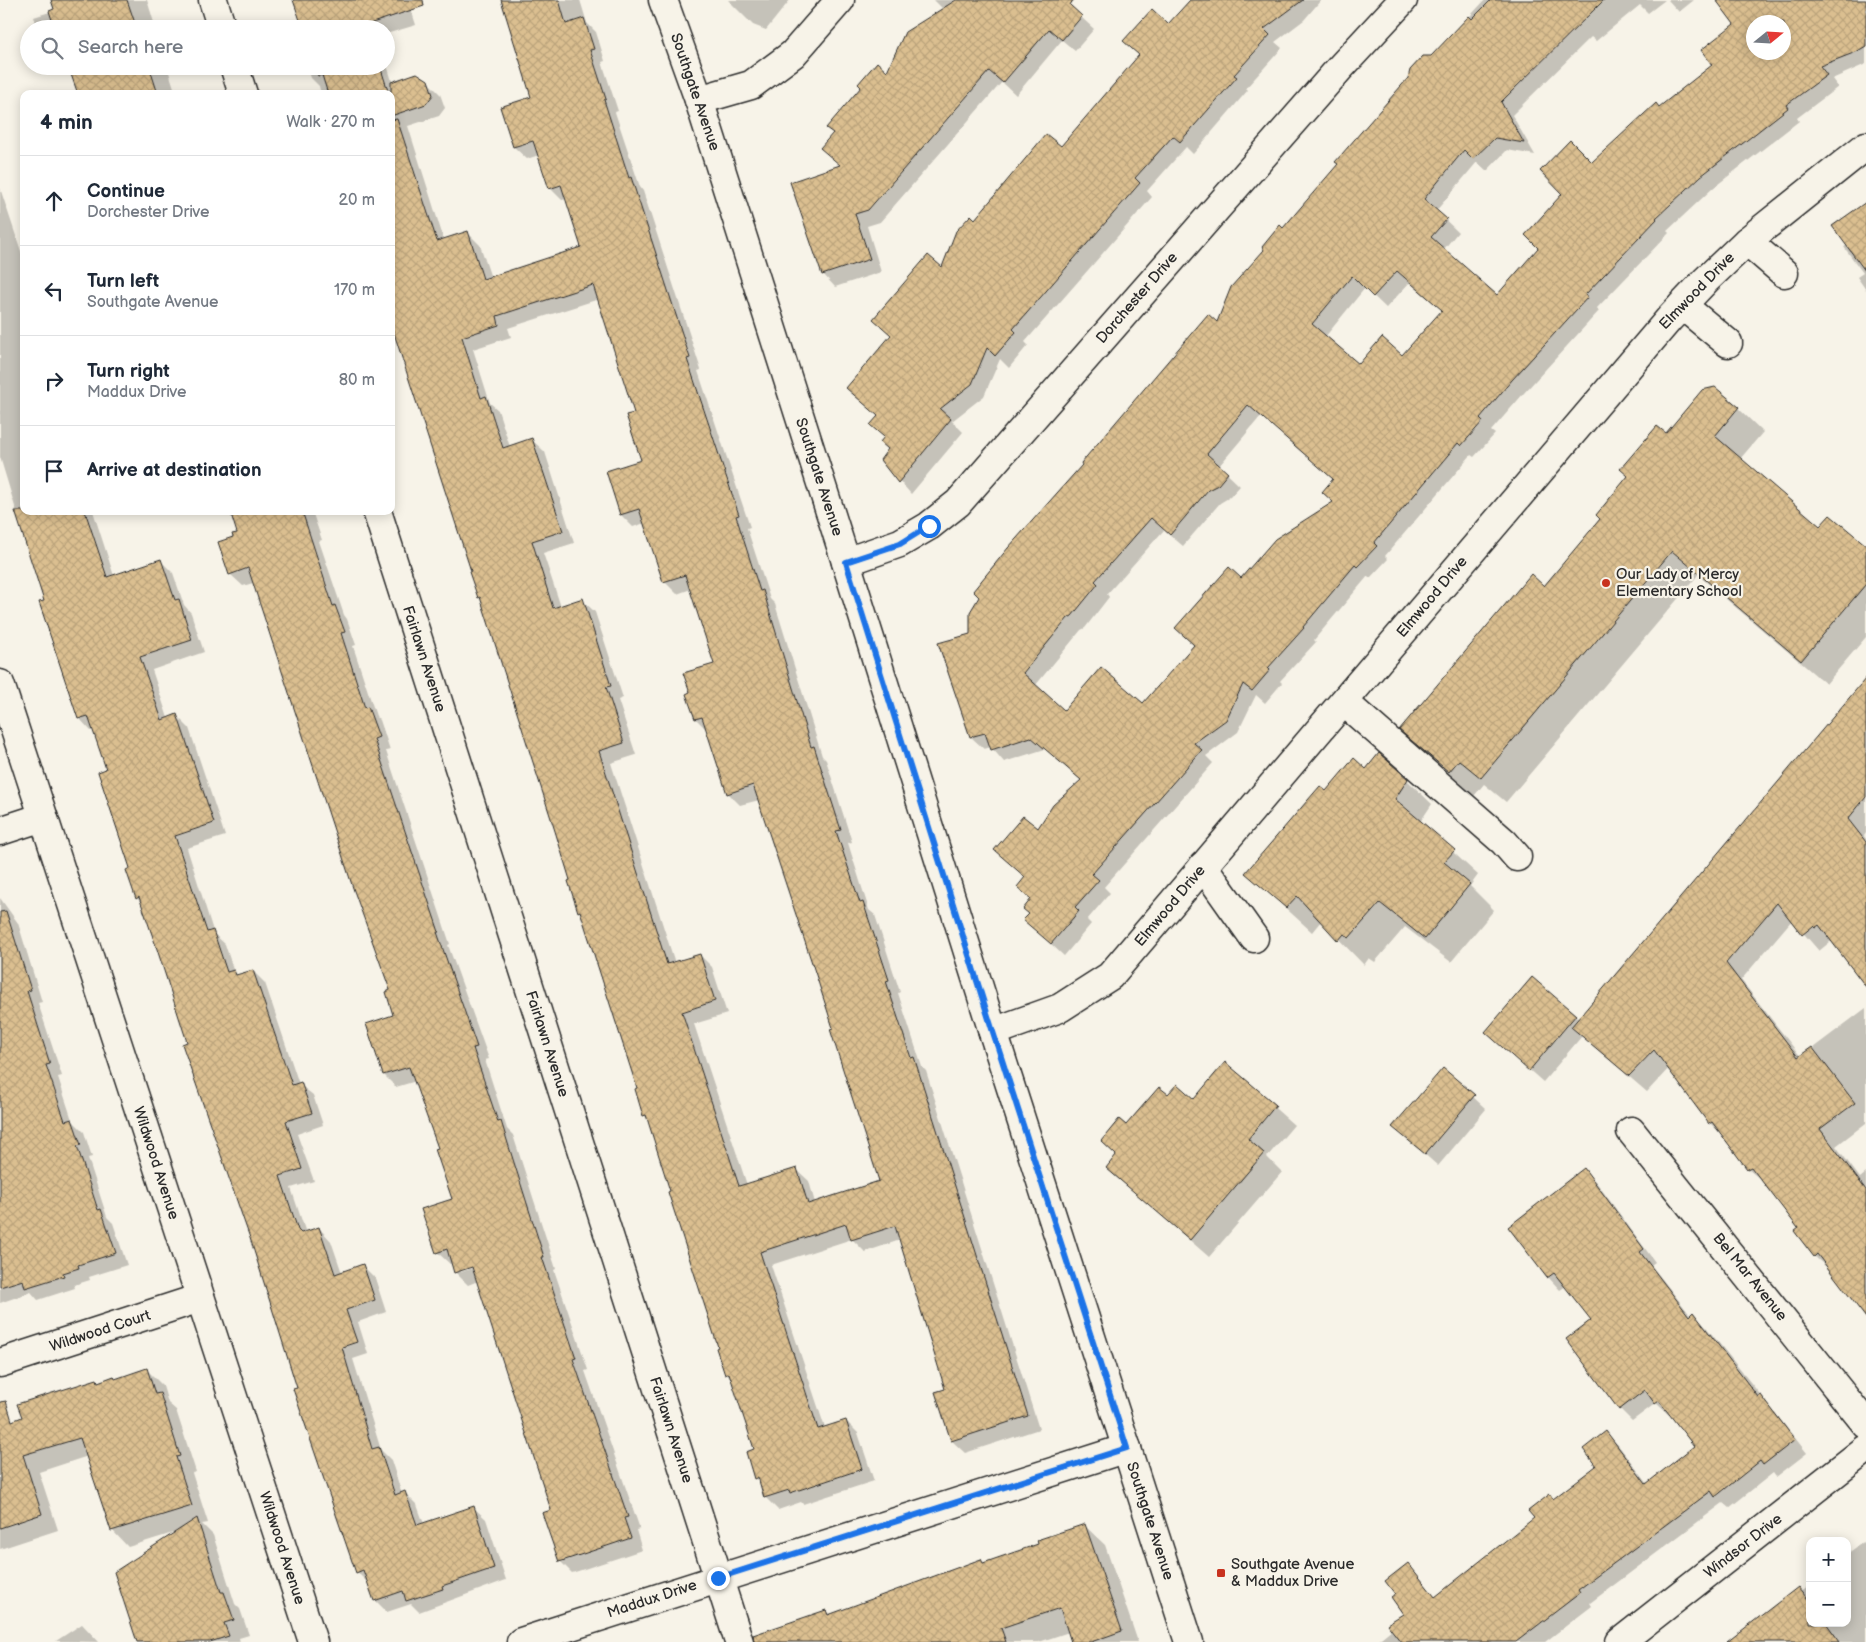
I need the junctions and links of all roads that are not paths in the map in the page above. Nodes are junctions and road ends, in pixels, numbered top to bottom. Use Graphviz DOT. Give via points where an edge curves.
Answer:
graph roads {
  1 [pos="213,0"];
  2 [pos="663,0"];
  3 [pos="840,0"];
  4 [pos="1403,0"];
  5 [pos="219,20"];
  6 [pos="237,75"];
  7 [pos="242,90"];
  8 [pos="698,100"];
  9 [pos="1866,146"];
  10 [pos="1748,241"];
  11 [pos="1784,273"];
  12 [pos="1682,305"];
  13 [pos="1728,343"];
  14 [pos="378,515"];
  15 [pos="846,562"];
  16 [pos="0,684"];
  17 [pos="1344,702"];
  18 [pos="43,817"];
  19 [pos="0,831"];
  20 [pos="1517,857"];
  21 [pos="1203,866"];
  22 [pos="1254,938"];
  23 [pos="993,1032"];
  24 [pos="1631,1131"];
  25 [pos="200,1298"];
  26 [pos="0,1363"];
  27 [pos="1866,1424"];
  28 [pos="1127,1448"];
  29 [pos="1866,1449"];
  30 [pos="718,1578"];
  31 [pos="313,1642"];
  32 [pos="521,1642"];
  33 [pos="739,1642"];
  34 [pos="1189,1642"];
  35 [pos="1620,1642"];
  1 -- 5 [label="street"];
  2 -- 8 [label="street, Southgate Avenue"];
  3 -- 8 [label="street" via="793,54 750,85"];
  4 -- 15 [label="street, Dorchester Drive" via="958,502 900,544"];
  6 -- 7 [label="street"];
  8 -- 15 [label="street, Southgate Avenue"];
  9 -- 10 [label="street, Elmwood Drive"];
  10 -- 11 [label="street"];
  10 -- 12 [label="street, Elmwood Drive"];
  12 -- 13 [label="street"];
  12 -- 17 [label="street, Elmwood Drive"];
  14 -- 30 [label="street, Fairlawn Avenue"];
  15 -- 23 [label="street, Southgate Avenue"];
  16 -- 18 [label="street, Wildwood Avenue"];
  17 -- 20 [label="street"];
  17 -- 21 [label="street, Elmwood Drive"];
  18 -- 19 [label="street"];
  18 -- 25 [label="street, Wildwood Avenue"];
  21 -- 22 [label="street"];
  21 -- 23 [label="street, Elmwood Drive" via="1110,976 1060,1008"];
  23 -- 28 [label="street, Southgate Avenue"];
  24 -- 27 [label="street, Bel Mar Avenue"];
  25 -- 26 [label="street, Wildwood Court"];
  25 -- 31 [label="street, Wildwood Avenue"];
  28 -- 30 [label="street, Maddux Drive"];
  28 -- 34 [label="street, Southgate Avenue"];
  29 -- 35 [label="street, Windsor Drive"];
  30 -- 32 [label="street, Maddux Drive"];
  30 -- 33 [label="street, Fairlawn Avenue"];
}
